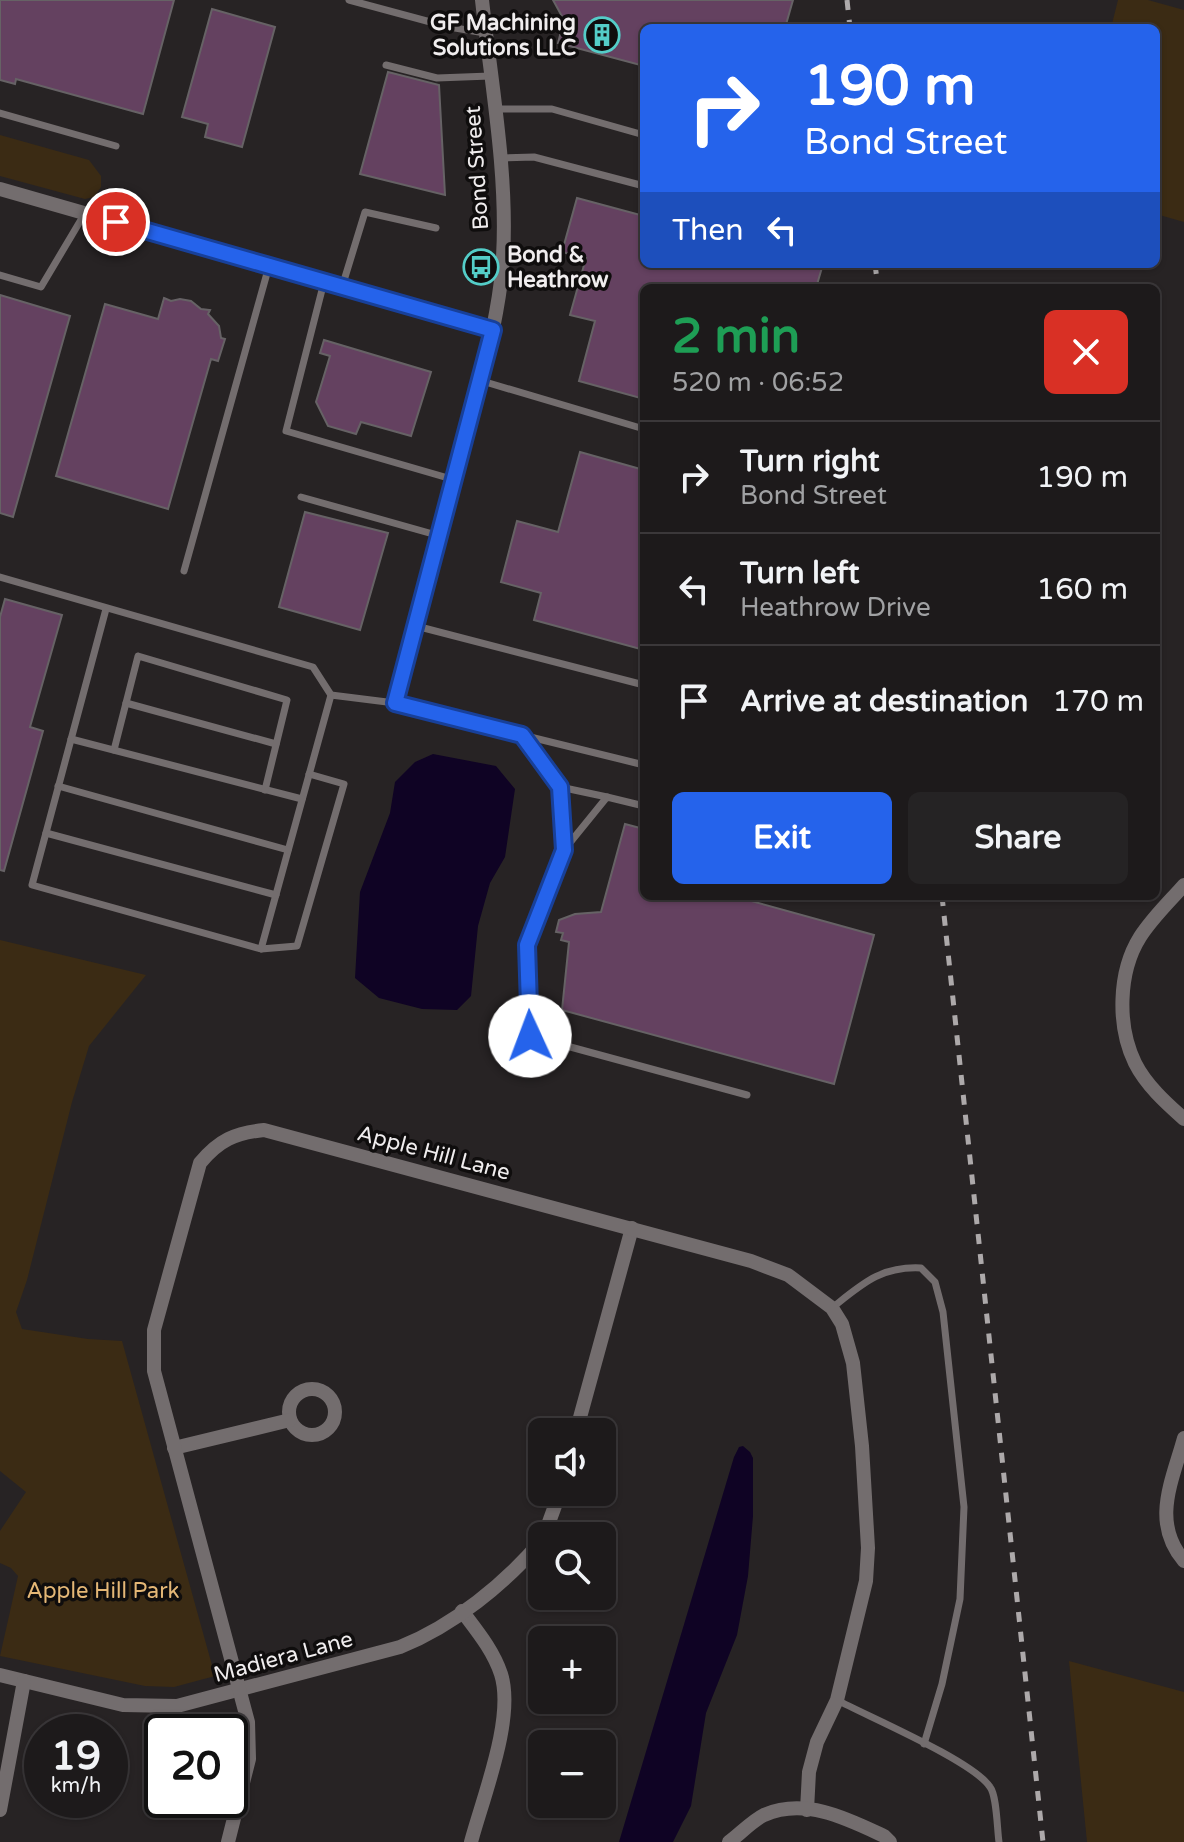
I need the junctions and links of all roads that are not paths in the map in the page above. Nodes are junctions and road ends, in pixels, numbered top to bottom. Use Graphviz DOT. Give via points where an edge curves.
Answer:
graph roads {
  1 [pos="349,0"];
  2 [pos="482,0"];
  3 [pos="485,33"];
  4 [pos="386,65"];
  5 [pos="490,76"];
  6 [pos="494,109"];
  7 [pos="0,113"];
  8 [pos="640,134"];
  9 [pos="116,146"];
  10 [pos="499,158"];
  11 [pos="640,185"];
  12 [pos="0,189"];
  13 [pos="85,213"];
  14 [pos="436,228"];
  15 [pos="269,266"];
  16 [pos="0,275"];
  17 [pos="324,281"];
  18 [pos="342,287"];
  19 [pos="493,330"];
  20 [pos="482,381"];
  21 [pos="640,428"];
  22 [pos="455,480"];
  23 [pos="301,497"];
  24 [pos="440,536"];
  25 [pos="184,571"];
  26 [pos="0,577"];
  27 [pos="106,609"];
  28 [pos="416,626"];
  29 [pos="640,684"];
  30 [pos="331,695"];
  31 [pos="126,703"];
  32 [pos="395,703"];
  33 [pos="522,735"];
  34 [pos="71,739"];
  35 [pos="276,744"];
  36 [pos="114,750"];
  37 [pos="640,764"];
  38 [pos="309,774"];
  39 [pos="58,786"];
  40 [pos="560,787"];
  41 [pos="265,790"];
  42 [pos="607,797"];
  43 [pos="302,799"];
  44 [pos="640,805"];
  45 [pos="46,833"];
  46 [pos="288,850"];
  47 [pos="564,850"];
  48 [pos="1184,885"];
  49 [pos="276,895"];
  50 [pos="261,949"];
  51 [pos="747,1095"];
  52 [pos="1184,1119"];
  53 [pos="632,1228"];
  54 [pos="832,1308"];
  55 [pos="580,1418"];
  56 [pos="290,1420"];
  57 [pos="1184,1438"];
  58 [pos="174,1448"];
  59 [pos="528,1556"];
  60 [pos="1184,1561"];
  61 [pos="462,1611"];
  62 [pos="0,1675"];
  63 [pos="24,1681"];
  64 [pos="239,1691"];
  65 [pos="837,1700"];
  66 [pos="924,1744"];
  67 [pos="0,1810"];
  68 [pos="807,1810"];
  69 [pos="228,1842"];
  70 [pos="471,1842"];
  71 [pos="729,1842"];
  72 [pos="890,1842"];
  73 [pos="999,1842"];
  1 -- 3 [label="lane"];
  2 -- 3 [label="street, Bond Street"];
  3 -- 5 [label="street, Bond Street"];
  4 -- 5 [label="lane" via="437,78"];
  5 -- 6 [label="street, Bond Street"];
  6 -- 8 [label="lane" via="552,109"];
  6 -- 10 [label="street, Bond Street"];
  7 -- 9 [label="lane"];
  10 -- 11 [label="lane" via="534,157"];
  10 -- 19 [label="street, Bond Street" via="503,258"];
  12 -- 13 [label="street"];
  13 -- 15 [label="street"];
  13 -- 16 [label="lane" via="41,287"];
  14 -- 18 [label="lane" via="365,212"];
  15 -- 17 [label="street"];
  15 -- 25 [label="lane"];
  17 -- 18 [label="street"];
  17 -- 22 [label="lane" via="286,431"];
  18 -- 19 [label="street"];
  19 -- 20 [label="street, Bond Street"];
  20 -- 21 [label="lane"];
  20 -- 22 [label="street, Bond Street"];
  22 -- 24 [label="street, Bond Street"];
  23 -- 24 [label="lane"];
  24 -- 28 [label="street, Bond Street"];
  26 -- 27 [label="lane"];
  27 -- 30 [label="lane" via="313,667"];
  27 -- 34 [label="lane"];
  28 -- 29 [label="lane"];
  28 -- 32 [label="street, Bond Street"];
  30 -- 32 [label="lane"];
  30 -- 38 [label="lane"];
  31 -- 35 [label="lane"];
  31 -- 35 [label="lane" via="138,656 287,700"];
  31 -- 36 [label="lane"];
  32 -- 33 [label="lane"];
  33 -- 37 [label="lane"];
  33 -- 40 [label="lane"];
  34 -- 36 [label="lane"];
  34 -- 39 [label="lane"];
  35 -- 41 [label="lane"];
  36 -- 41 [label="lane"];
  38 -- 43 [label="lane"];
  38 -- 50 [label="lane" via="344,784 297,946"];
  39 -- 45 [label="lane"];
  39 -- 46 [label="lane"];
  40 -- 42 [label="lane"];
  40 -- 47 [label="lane"];
  41 -- 43 [label="lane"];
  42 -- 44 [label="lane"];
  42 -- 47 [label="lane"];
  43 -- 46 [label="lane"];
  45 -- 49 [label="lane"];
  45 -- 50 [label="lane" via="32,885"];
  46 -- 49 [label="lane"];
  47 -- 51 [label="lane" via="527,945 530,1036"];
  48 -- 52 [label="street" via="1132,952 1122,1003 1136,1064"];
  49 -- 50 [label="lane"];
  53 -- 54 [label="street, Apple Hill Lane" via="788,1275"];
  53 -- 55 [label="street"];
  53 -- 58 [label="street, Apple Hill Lane" via="280,1133 264,1130 227,1137 200,1163 154,1330 154,1371"];
  54 -- 65 [label="street, Apple Hill Lane" via="853,1363 868,1548 859,1616"];
  54 -- 66 [label="lane" via="870,1278 901,1267 921,1268 935,1282 943,1312 964,1507 960,1599"];
  56 -- 58 [label="street"];
  57 -- 60 [label="street" via="1165,1508 1173,1548"];
  58 -- 64 [label="street, Apple Hill Lane"];
  59 -- 61 [label="street, Madiera Lane"];
  61 -- 64 [label="street, Madiera Lane" via="400,1647"];
  61 -- 70 [label="street" via="488,1646 504,1691 502,1729"];
  62 -- 63 [label="street, Madiera Lane"];
  63 -- 64 [label="street, Madiera Lane" via="123,1705 155,1707"];
  63 -- 67 [label="street"];
  64 -- 69 [label="street, Apple Hill Lane" via="248,1722 249,1759"];
  65 -- 66 [label="lane"];
  65 -- 68 [label="street, Apple Hill Lane" via="817,1742"];
  66 -- 73 [label="lane" via="992,1789"];
  68 -- 71 [label="street" via="764,1815"];
  68 -- 72 [label="street" via="849,1820"];
}
